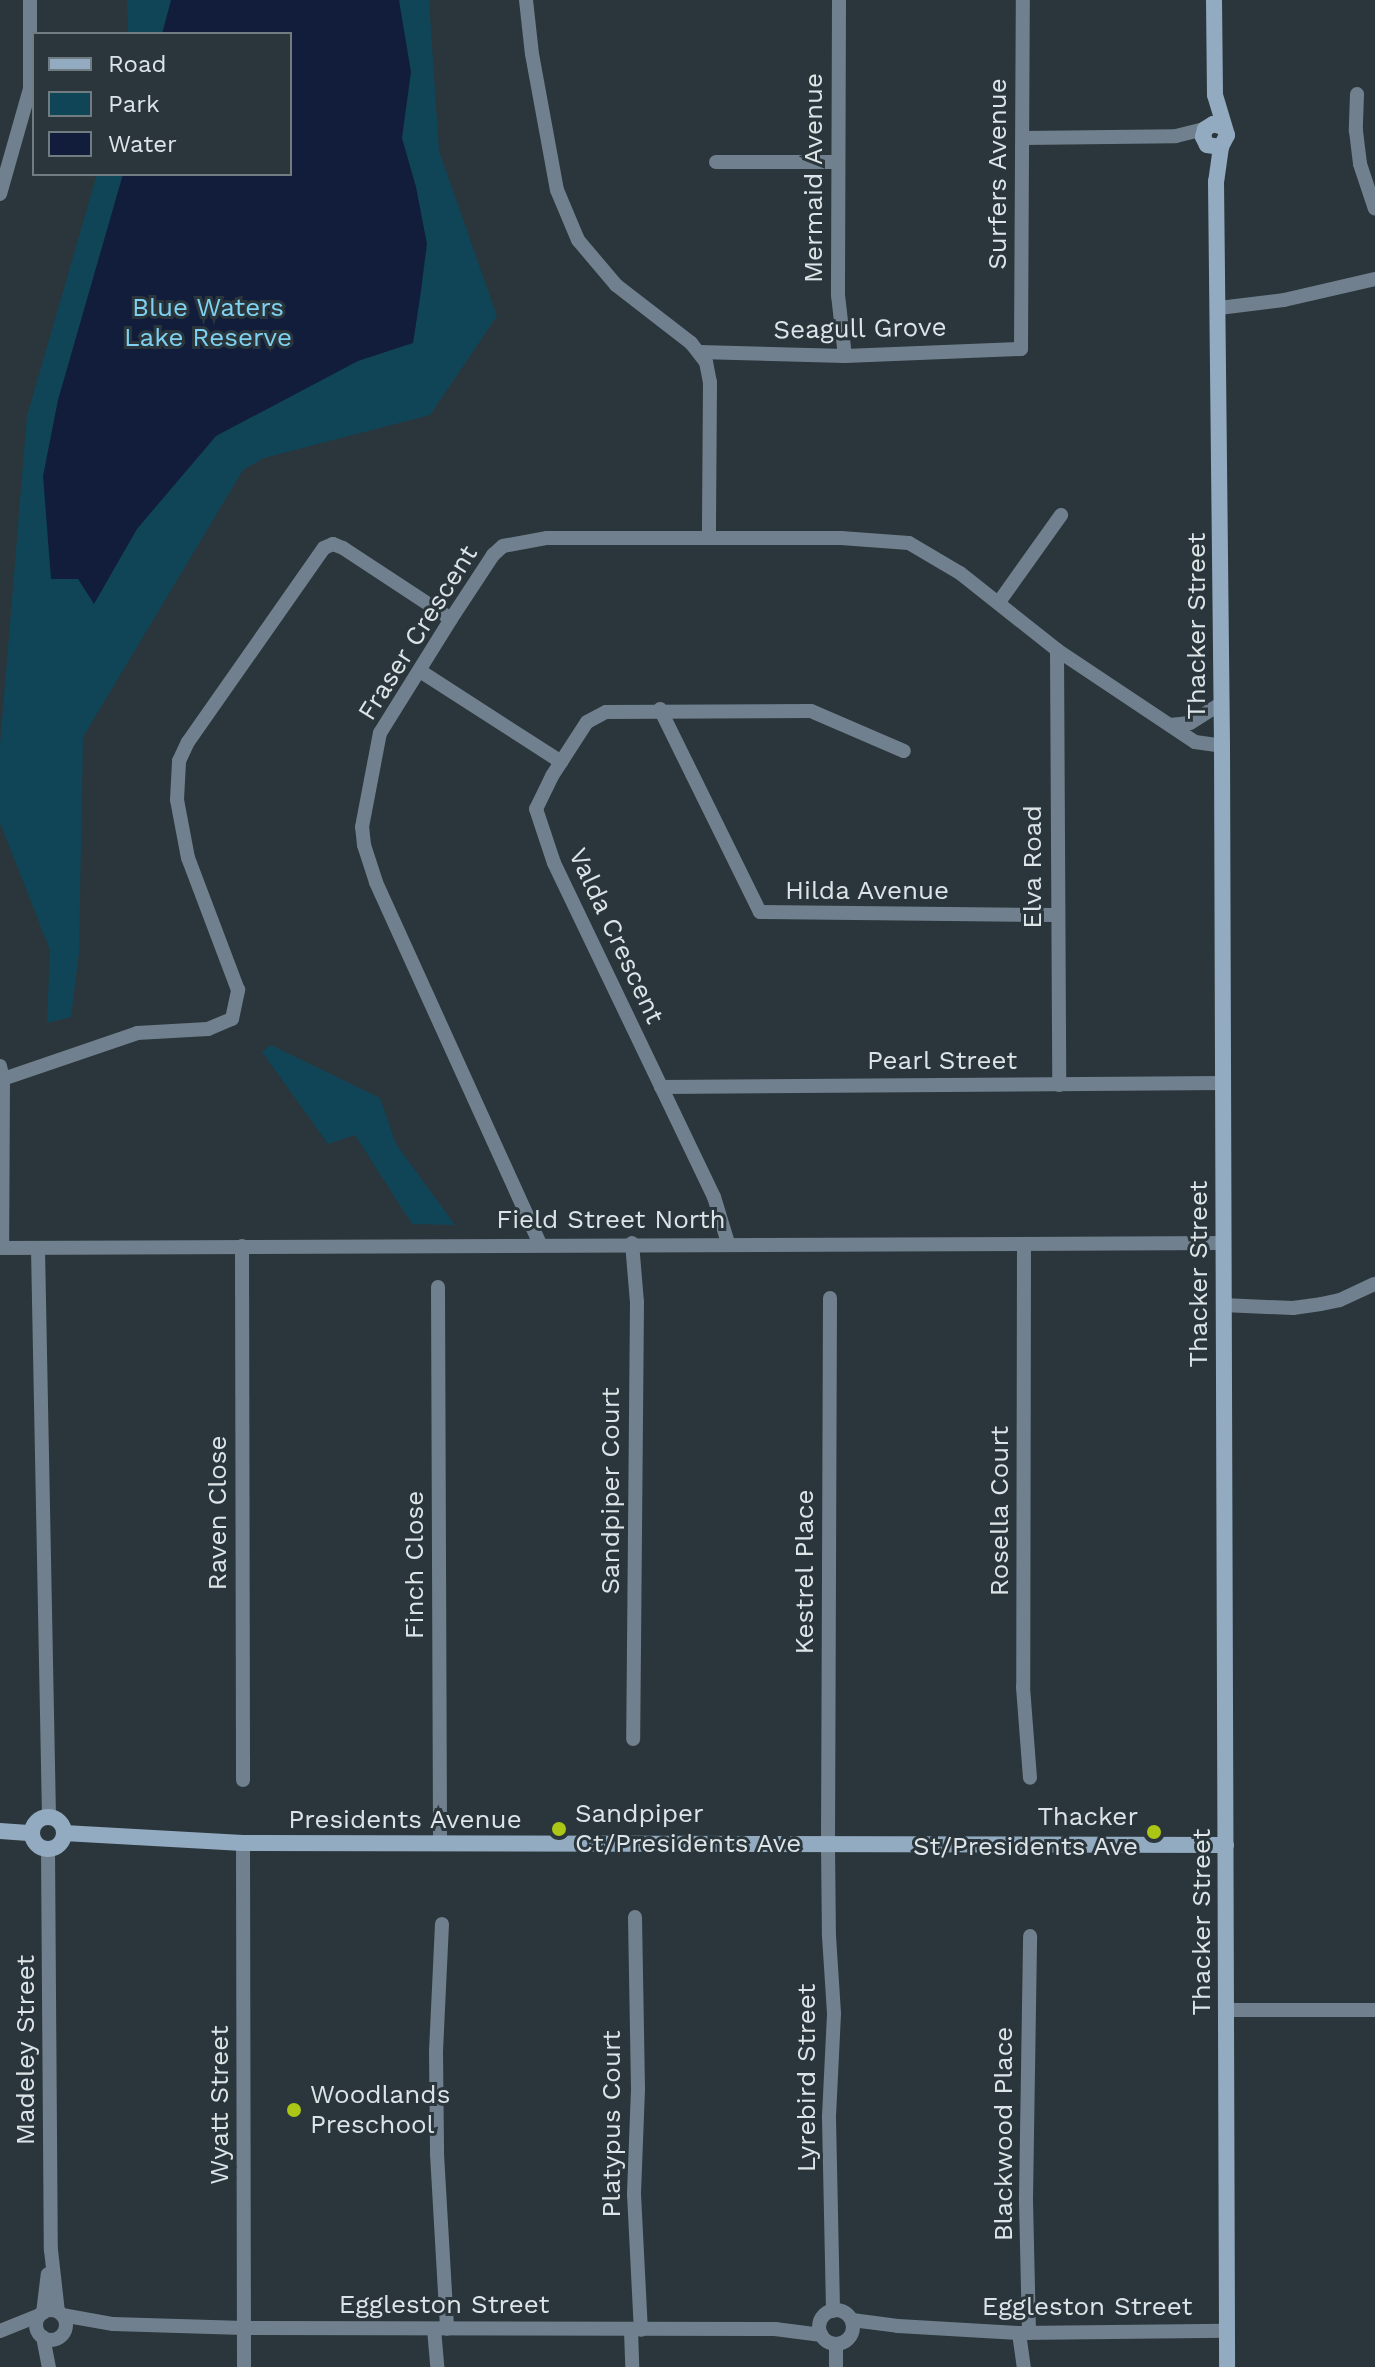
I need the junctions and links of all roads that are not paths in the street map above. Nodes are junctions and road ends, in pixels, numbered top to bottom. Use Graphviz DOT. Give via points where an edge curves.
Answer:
graph roads {
  1 [pos="30,0"];
  2 [pos="526,0"];
  3 [pos="839,0"];
  4 [pos="1023,0"];
  5 [pos="1214,0"];
  6 [pos="1357,94"];
  7 [pos="1212,136"];
  8 [pos="1023,138"];
  9 [pos="716,162"];
  10 [pos="837,162"];
  11 [pos="0,194"];
  12 [pos="1375,209"];
  13 [pos="1375,279"];
  14 [pos="1219,308"];
  15 [pos="1021,349"];
  16 [pos="699,352"];
  17 [pos="845,356"];
  18 [pos="1061,515"];
  19 [pos="709,537"];
  20 [pos="999,602"];
  21 [pos="451,619"];
  22 [pos="1057,650"];
  23 [pos="420,671"];
  24 [pos="1221,704"];
  25 [pos="660,709"];
  26 [pos="1170,725"];
  27 [pos="1222,746"];
  28 [pos="904,751"];
  29 [pos="561,762"];
  30 [pos="1057,915"];
  31 [pos="2,1073"];
  32 [pos="1223,1083"];
  33 [pos="1059,1085"];
  34 [pos="661,1087"];
  35 [pos="632,1243"];
  36 [pos="728,1243"];
  37 [pos="1223,1243"];
  38 [pos="540,1244"];
  39 [pos="1024,1244"];
  40 [pos="242,1246"];
  41 [pos="1,1248"];
  42 [pos="38,1249"];
  43 [pos="1375,1284"];
  44 [pos="438,1287"];
  45 [pos="830,1298"];
  46 [pos="1223,1305"];
  47 [pos="633,1739"];
  48 [pos="1030,1778"];
  49 [pos="243,1780"];
  50 [pos="49,1816"];
  51 [pos="0,1831"];
  52 [pos="32,1833"];
  53 [pos="64,1833"];
  54 [pos="243,1843"];
  55 [pos="440,1844"];
  56 [pos="1226,1845"];
  57 [pos="828,1846"];
  58 [pos="48,1849"];
  59 [pos="635,1917"];
  60 [pos="442,1924"];
  61 [pos="1030,1936"];
  62 [pos="1226,2010"];
  63 [pos="1375,2010"];
  64 [pos="51,2314"];
  65 [pos="852,2320"];
  66 [pos="825,2322"];
  67 [pos="113,2324"];
  68 [pos="898,2326"];
  69 [pos="244,2328"];
  70 [pos="440,2329"];
  71 [pos="636,2330"];
  72 [pos="0,2331"];
  73 [pos="1227,2331"];
  74 [pos="1024,2333"];
  75 [pos="41,2335"];
  76 [pos="62,2335"];
  77 [pos="851,2335"];
  78 [pos="836,2344"];
  79 [pos="52,2367"];
  80 [pos="244,2367"];
  81 [pos="437,2367"];
  82 [pos="632,2367"];
  83 [pos="836,2367"];
  84 [pos="1024,2367"];
  85 [pos="1227,2367"];
  1 -- 11 [label="street" via="30,89"];
  2 -- 16 [label="street" via="557,190 578,240 616,285"];
  3 -- 10 [label="street, Mermaid Avenue"];
  4 -- 8 [label="street, Surfers Avenue"];
  5 -- 7 [label="street, Thacker Street"];
  6 -- 12 [label="street" via="1360,164"];
  7 -- 8 [label="street"];
  7 -- 14 [label="street, Thacker Street"];
  8 -- 15 [label="street, Surfers Avenue"];
  9 -- 10 [label="street"];
  10 -- 17 [label="street, Mermaid Avenue" via="838,295"];
  13 -- 14 [label="street" via="1284,300"];
  14 -- 24 [label="street, Thacker Street"];
  15 -- 17 [label="street, Seagull Grove"];
  16 -- 17 [label="street, Seagull Grove"];
  16 -- 19 [label="street" via="710,382"];
  18 -- 20 [label="street"];
  19 -- 20 [label="street, Fraser Crescent" via="909,543"];
  19 -- 21 [label="street, Fraser Crescent" via="515,541 493,555"];
  20 -- 22 [label="street, Fraser Crescent"];
  21 -- 23 [label="street, Fraser Crescent"];
  21 -- 31 [label="street" via="343,548 324,548 179,761 177,800 188,858 238,990 232,1019 208,1029 137,1033"];
  22 -- 26 [label="street, Fraser Crescent"];
  22 -- 30 [label="street, Elva Road"];
  23 -- 29 [label="street"];
  23 -- 38 [label="street, Fraser Crescent" via="380,733 364,809 364,845"];
  24 -- 26 [label="street" via="1190,723"];
  24 -- 27 [label="street, Thacker Street"];
  25 -- 28 [label="street, Valda Crescent" via="811,711"];
  25 -- 29 [label="street, Valda Crescent" via="596,716"];
  25 -- 30 [label="street, Hilda Avenue" via="760,912"];
  26 -- 27 [label="street, Fraser Crescent" via="1195,742"];
  27 -- 32 [label="street, Thacker Street"];
  29 -- 34 [label="street, Valda Crescent" via="536,809 539,826"];
  30 -- 33 [label="street, Elva Road"];
  31 -- 41 [label="street"];
  32 -- 33 [label="street, Pearl Street"];
  32 -- 37 [label="street, Thacker Street"];
  33 -- 34 [label="street, Pearl Street"];
  34 -- 36 [label="street, Valda Crescent" via="721,1212"];
  35 -- 36 [label="street, Field Street North"];
  35 -- 38 [label="street, Field Street North"];
  35 -- 47 [label="street, Sandpiper Court" via="637,1302"];
  36 -- 39 [label="street, Field Street North"];
  37 -- 39 [label="street, Field Street North"];
  37 -- 46 [label="street, Thacker Street"];
  38 -- 40 [label="street, Field Street North"];
  39 -- 48 [label="street, Rosella Court" via="1023,1687"];
  40 -- 42 [label="street, Field Street North"];
  40 -- 49 [label="street, Raven Close"];
  41 -- 42 [label="street, Field Street North"];
  42 -- 50 [label="street"];
  43 -- 46 [label="street" via="1340,1300 1307,1306"];
  44 -- 55 [label="street, Finch Close"];
  45 -- 57 [label="street, Kestrel Place"];
  46 -- 56 [label="street, Thacker Street"];
  50 -- 52 [label="street" via="37,1821"];
  50 -- 53 [label="street" via="60,1821"];
  51 -- 52 [label="street"];
  52 -- 58 [label="street" via="36,1844"];
  53 -- 54 [label="street, Presidents Avenue"];
  53 -- 58 [label="street" via="59,1844"];
  54 -- 55 [label="street, Presidents Avenue"];
  54 -- 69 [label="street, Wyatt Street"];
  55 -- 57 [label="street, Presidents Avenue"];
  56 -- 57 [label="street, Presidents Avenue"];
  56 -- 62 [label="street, Thacker Street"];
  57 -- 66 [label="street, Lyrebird Street" via="834,2014"];
  58 -- 64 [label="street, Madeley Street"];
  59 -- 71 [label="street, Platypus Court"];
  60 -- 70 [label="street" via="437,2125"];
  61 -- 74 [label="street, Blackwood Place"];
  62 -- 63 [label="street"];
  62 -- 73 [label="street, Thacker Street"];
  64 -- 67 [label="street, Eggleston Street"];
  64 -- 72 [label="street"];
  64 -- 75 [label="street"];
  64 -- 76 [label="street"];
  65 -- 66 [label="street, Eggleston Street" via="841,2311"];
  65 -- 68 [label="street, Eggleston Street"];
  65 -- 77 [label="street"];
  66 -- 71 [label="street, Eggleston Street" via="775,2329"];
  66 -- 78 [label="street"];
  67 -- 69 [label="street, Eggleston Street"];
  67 -- 76 [label="street, Eggleston Street"];
  68 -- 74 [label="street, Eggleston Street"];
  68 -- 77 [label="street, Eggleston Street"];
  69 -- 70 [label="street, Eggleston Street"];
  69 -- 80 [label="street, Wyatt Street"];
  70 -- 71 [label="street, Eggleston Street"];
  70 -- 81 [label="street"];
  71 -- 82 [label="street, Platypus Court"];
  72 -- 75 [label="street"];
  73 -- 74 [label="street, Eggleston Street"];
  73 -- 85 [label="street, Thacker Street"];
  74 -- 84 [label="street, Blackwood Place"];
  75 -- 76 [label="street, Eggleston Street"];
  75 -- 79 [label="street"];
  76 -- 79 [label="street"];
  77 -- 78 [label="street"];
  78 -- 83 [label="street"];
}
